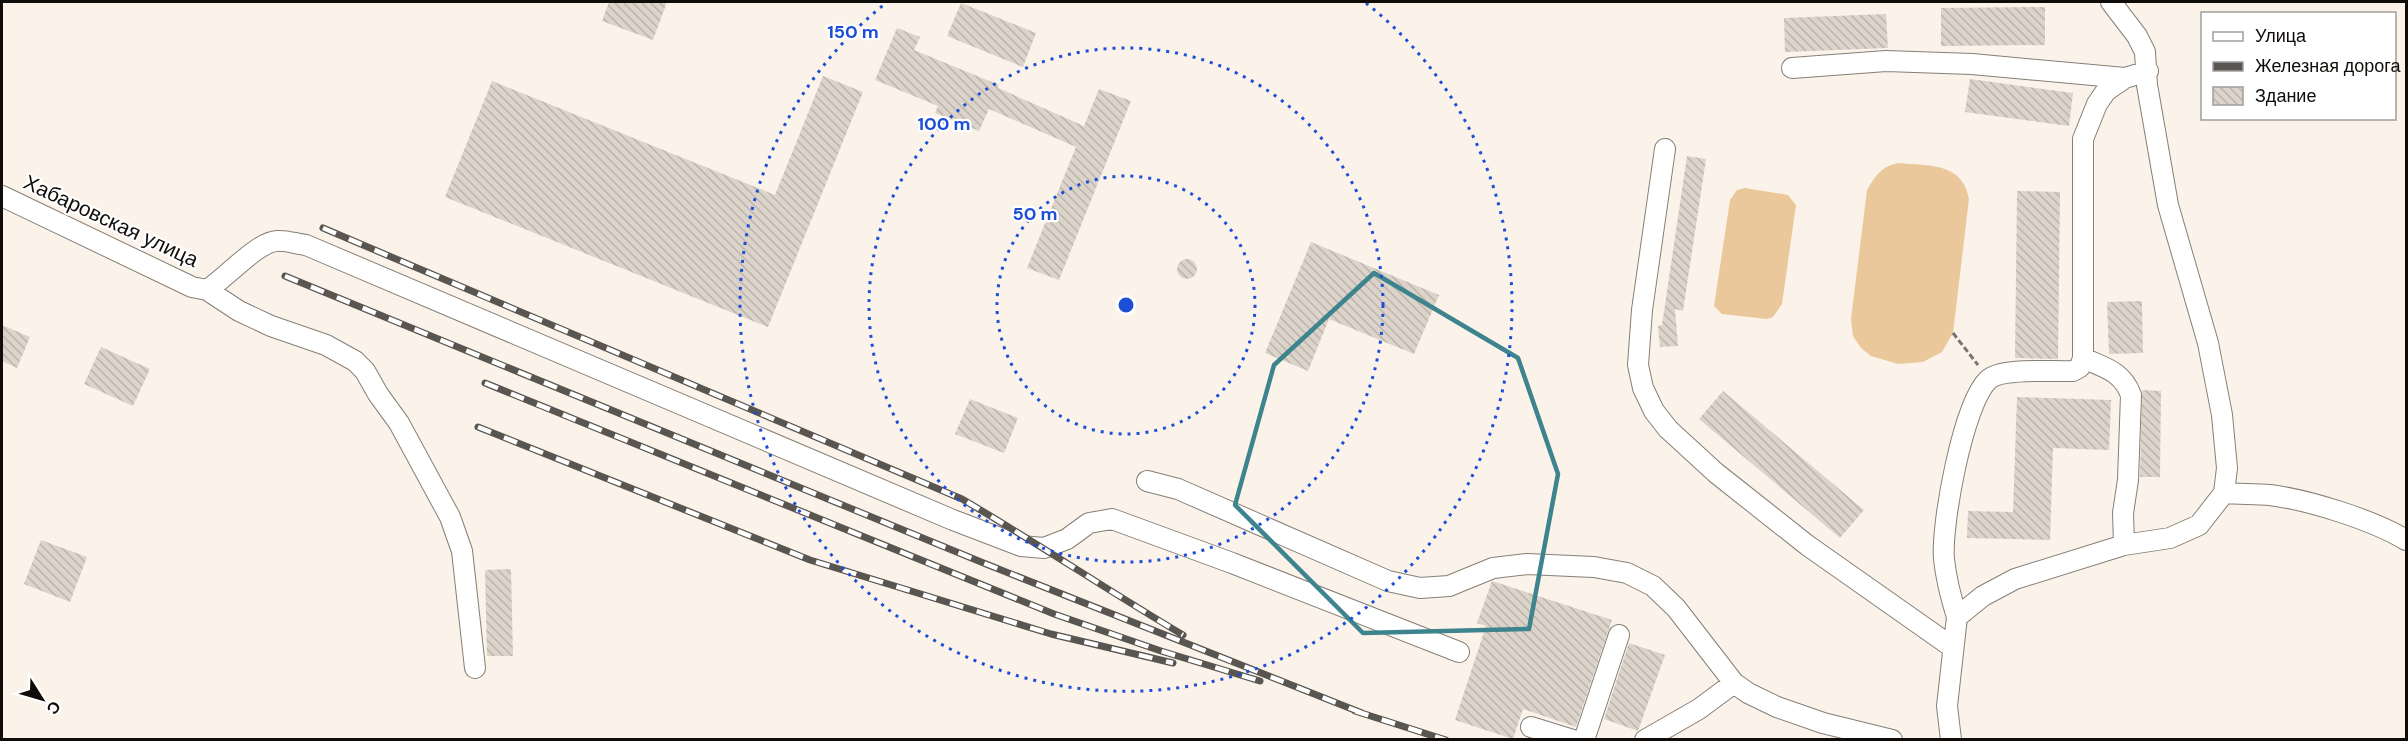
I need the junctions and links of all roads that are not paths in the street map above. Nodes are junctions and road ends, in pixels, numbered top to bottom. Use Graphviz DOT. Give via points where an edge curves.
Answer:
graph roads {
  1 [pos="2111,2"];
  2 [pos="1792,68"];
  3 [pos="2148,71"];
  4 [pos="2125,78"];
  5 [pos="1665,149"];
  6 [pos="2,196"];
  7 [pos="207,291"];
  8 [pos="2083,358"];
  9 [pos="1147,481"];
  10 [pos="2224,493"];
  11 [pos="2406,540"];
  12 [pos="2124,545"];
  13 [pos="1957,617"];
  14 [pos="1618,635"];
  15 [pos="1952,647"];
  16 [pos="1459,652"];
  17 [pos="475,668"];
  18 [pos="1734,683"];
  19 [pos="1531,727"];
  20 [pos="1573,740"];
  21 [pos="1584,740"];
  22 [pos="1646,740"];
  23 [pos="1892,740"];
  24 [pos="1951,740"];
  1 -- 3 [label="street" via="2137,36"];
  2 -- 4 [label="street" via="1897,62 1972,64"];
  3 -- 4 [label="street"];
  3 -- 10 [label="street" via="2147,85 2168,205 2208,343 2222,415 2227,468"];
  4 -- 8 [label="street" via="2106,91 2097,104 2083,139"];
  5 -- 15 [label="street" via="1638,365 1654,411 1716,473 1807,545"];
  6 -- 7 [label="street, Хабаровская улица"];
  7 -- 16 [label="street, Хабаровская улица" via="257,248 276,241 306,245 1021,546 1044,548 1067,539 1089,523 1112,519"];
  7 -- 17 [label="street" via="271,326 326,345 365,371 450,517 462,551"];
  8 -- 12 [label="street" via="2119,374 2131,395"];
  8 -- 13 [label="street" via="2080,367 2073,371 2009,372 1988,379 1973,402 1946,517 1944,558"];
  9 -- 18 [label="street" via="1178,489 1388,581 1420,588 1449,586 1493,568 1527,564 1594,567 1627,573 1653,586 1676,608"];
  10 -- 11 [label="street" via="2271,495 2322,508"];
  10 -- 12 [label="street" via="2199,525 2170,538"];
  12 -- 13 [label="street" via="2015,579 1983,596"];
  13 -- 15 [label="street"];
  14 -- 21 [label="street"];
  15 -- 24 [label="street" via="1947,706"];
  18 -- 22 [label="street" via="1689,716"];
  18 -- 23 [label="street" via="1786,710"];
  19 -- 20 [label="street"];
}
